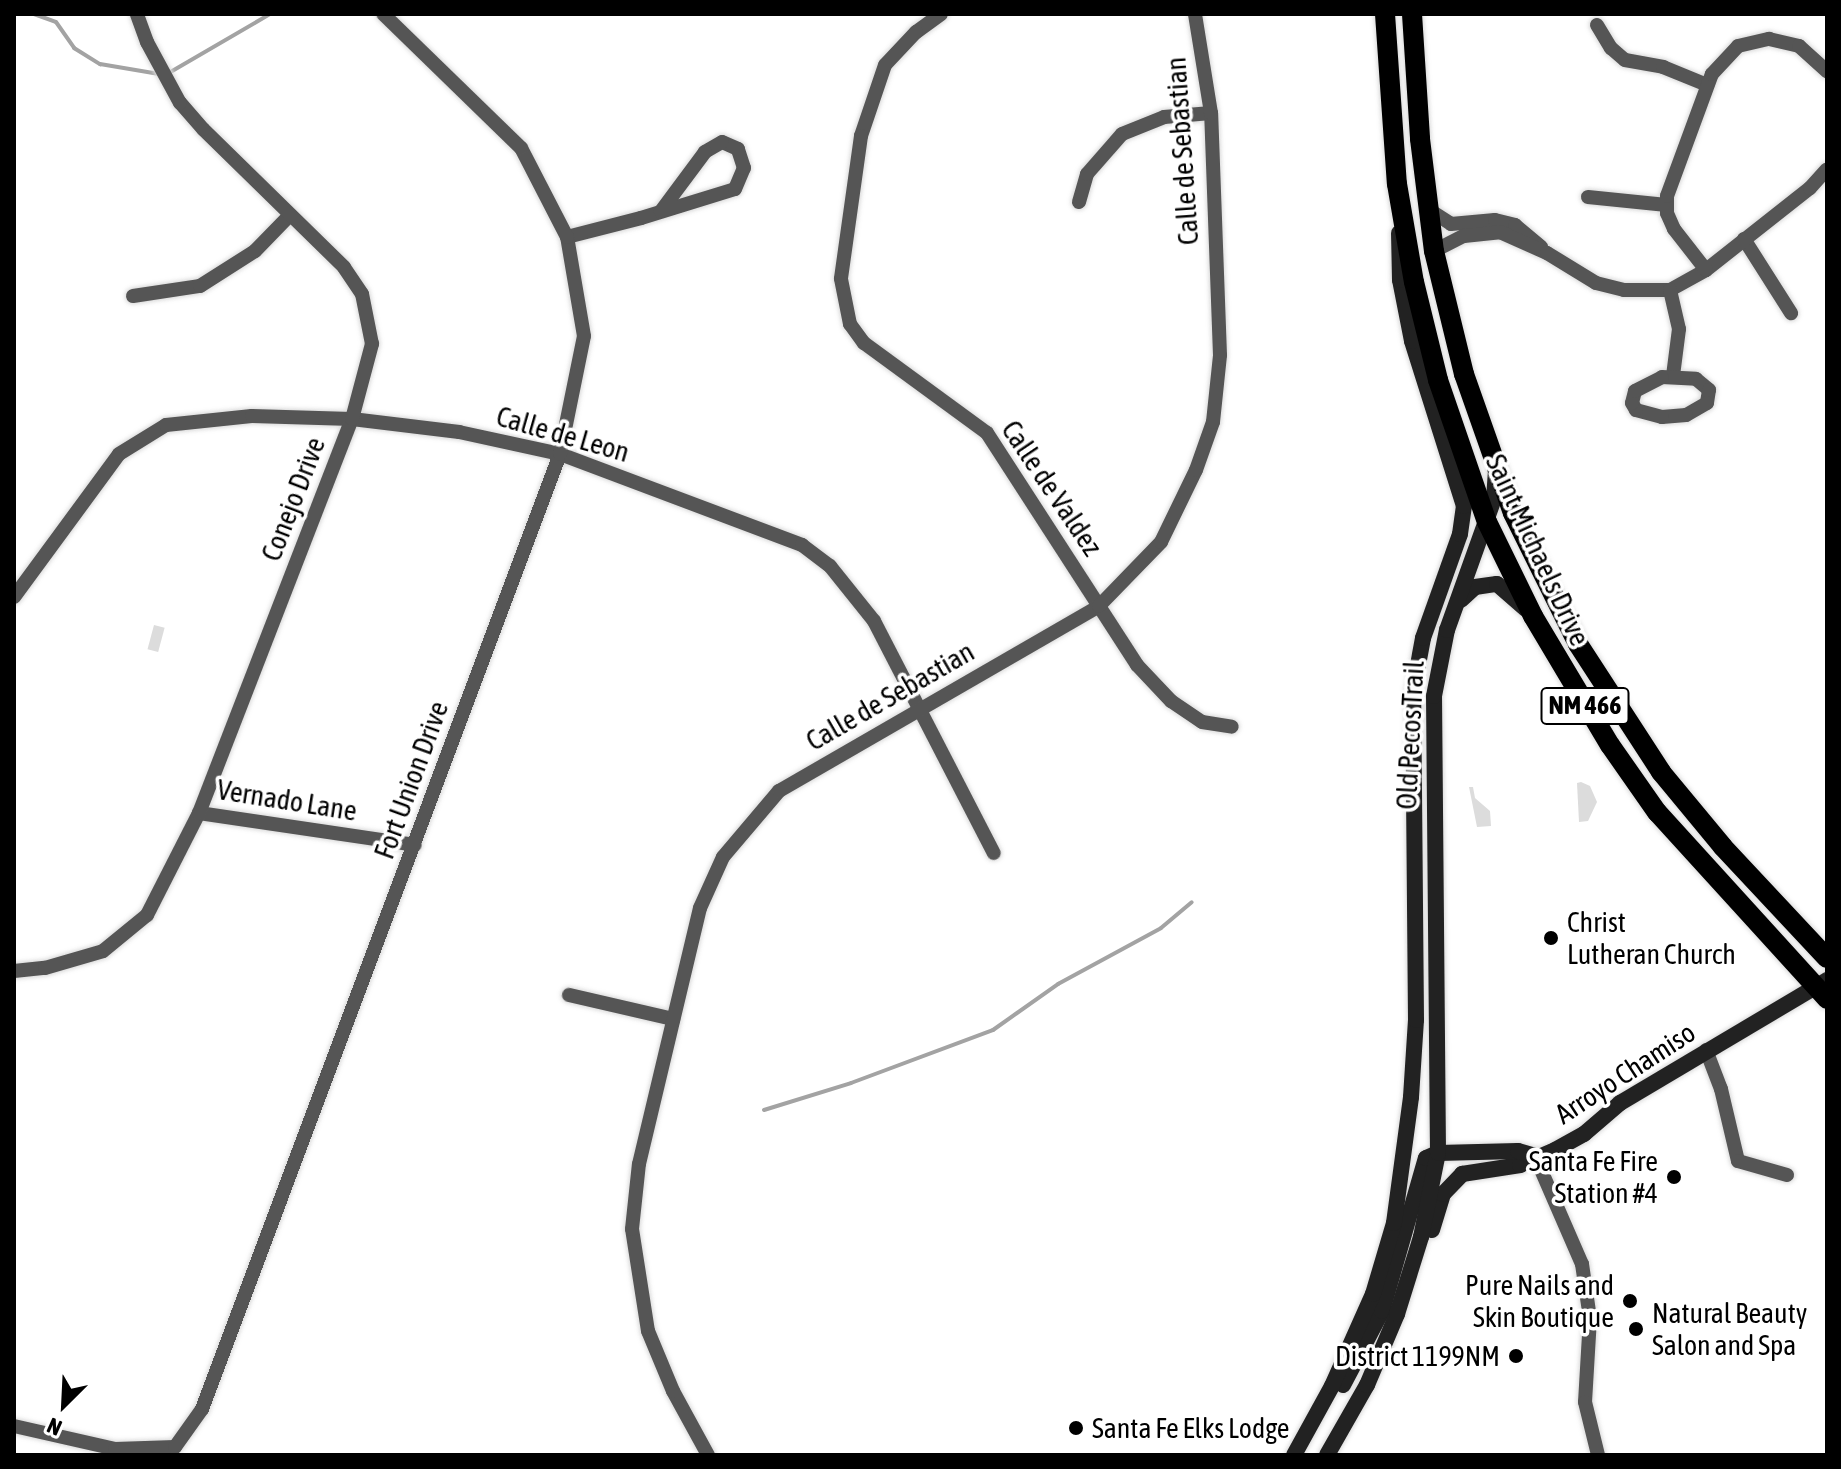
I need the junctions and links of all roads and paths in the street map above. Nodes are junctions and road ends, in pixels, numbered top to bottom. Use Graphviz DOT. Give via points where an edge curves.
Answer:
graph roads {
  1 [pos="137,14"];
  2 [pos="383,14"];
  3 [pos="941,14"];
  4 [pos="1195,14"];
  5 [pos="1385,14"];
  6 [pos="1412,14"];
  7 [pos="1597,25"];
  8 [pos="1827,71"];
  9 [pos="1707,85"];
  10 [pos="1390,110"];
  11 [pos="1211,113"];
  12 [pos="1827,169"];
  13 [pos="1397,184"];
  14 [pos="1588,197"];
  15 [pos="1079,202"];
  16 [pos="1667,205"];
  17 [pos="1428,209"];
  18 [pos="661,211"];
  19 [pos="290,215"];
  20 [pos="567,237"];
  21 [pos="1744,239"];
  22 [pos="1434,251"];
  23 [pos="1547,253"];
  24 [pos="1706,270"];
  25 [pos="1670,290"];
  26 [pos="133,296"];
  27 [pos="1791,313"];
  28 [pos="1673,376"];
  29 [pos="352,419"];
  30 [pos="560,454"];
  31 [pos="1496,469"];
  32 [pos="1487,522"];
  33 [pos="14,597"];
  34 [pos="1099,606"];
  35 [pos="1533,616"];
  36 [pos="1447,630"];
  37 [pos="918,709"];
  38 [pos="1232,727"];
  39 [pos="199,813"];
  40 [pos="415,845"];
  41 [pos="994,853"];
  42 [pos="1827,958"];
  43 [pos="14,971"];
  44 [pos="1823,988"];
  45 [pos="569,995"];
  46 [pos="673,1019"];
  47 [pos="1706,1050"];
  48 [pos="1438,1153"];
  49 [pos="1535,1156"];
  50 [pos="1787,1175"];
  51 [pos="1367,1385"];
  52 [pos="14,1426"];
  53 [pos="1299,1448"];
  54 [pos="708,1455"];
  55 [pos="1327,1455"];
  56 [pos="1598,1455"];
  1 -- 19 [label="street, Conejo Drive" via="180,103"];
  2 -- 20 [label="street, Fort Union Drive" via="521,148"];
  3 -- 34 [label="street, Calle de Valdez" via="885,65 861,136 841,279 850,324 864,343 987,433"];
  4 -- 11 [label="street, Calle de Sebastian"];
  5 -- 10 [label="main road, Old Pecos Trail / NM 466"];
  6 -- 17 [label="main road, Old Pecos Trail / NM 466"];
  7 -- 9 [label="street" via="1625,60 1663,67"];
  8 -- 9 [label="street" via="1799,46 1769,39 1728,54"];
  9 -- 16 [label="street" via="1675,165"];
  10 -- 13 [label="main road, Old Pecos Trail / NM 466"];
  10 -- 22 [label="main road" via="1416,234"];
  11 -- 15 [label="street" via="1164,117 1122,134 1087,174"];
  11 -- 34 [label="street, Calle de Sebastian" via="1220,355 1213,422 1161,542"];
  12 -- 21 [label="street"];
  13 -- 32 [label="main road, Saint Michaels Drive / NM 466" via="1438,380"];
  13 -- 53 [label="main road, Old Pecos Trail" via="1400,280 1409,326 1464,506 1460,534 1423,638 1413,692 1416,1020 1394,1223 1373,1294"];
  14 -- 16 [label="street"];
  16 -- 24 [label="street" via="1674,229"];
  17 -- 22 [label="main road, Old Pecos Trail / NM 466"];
  17 -- 23 [label="street" via="1451,224 1495,220 1515,225"];
  18 -- 18 [label="street" via="705,152 722,142 738,149 744,168 735,189"];
  18 -- 20 [label="street"];
  19 -- 26 [label="street" via="255,251 200,286"];
  19 -- 29 [label="street, Conejo Drive" via="344,267 362,294 372,344"];
  20 -- 30 [label="street, Fort Union Drive" via="584,336"];
  21 -- 24 [label="street"];
  21 -- 27 [label="street"];
  22 -- 23 [label="street" via="1464,236 1493,232 1513,235"];
  22 -- 31 [label="main road, Old Pecos Trail / NM 466" via="1464,374"];
  23 -- 25 [label="street" via="1610,288"];
  24 -- 25 [label="street"];
  25 -- 28 [label="street" via="1679,329"];
  28 -- 28 [label="street" via="1641,385 1632,398 1636,410 1662,417 1686,415 1707,403 1709,390 1702,382"];
  29 -- 30 [label="street, Calle de Leon" via="459,432"];
  29 -- 33 [label="street, Calle de Leon" via="252,416 166,425 119,454"];
  29 -- 39 [label="street, Conejo Drive"];
  30 -- 37 [label="street, Calle de Leon" via="802,545 830,566 874,621"];
  30 -- 40 [label="street, Fort Union Drive"];
  31 -- 32 [label="main road, Old Pecos Trail"];
  31 -- 42 [label="main road, Saint Michaels Drive / NM 466" via="1546,584 1626,721 1723,847"];
  32 -- 35 [label="main road, Saint Michaels Drive / NM 466"];
  32 -- 36 [label="main road, Old Pecos Trail"];
  34 -- 37 [label="street, Calle de Sebastian"];
  34 -- 38 [label="street, Calle de Valdez" via="1137,665 1171,701 1202,722"];
  35 -- 36 [label="main road" via="1505,588 1481,584 1465,594"];
  35 -- 44 [label="main road, Saint Michaels Drive / NM 466" via="1657,812"];
  36 -- 48 [label="main road, Old Pecos Trail" via="1435,679 1432,728"];
  37 -- 41 [label="street, Calle de Leon"];
  37 -- 46 [label="street, Calle de Sebastian" via="779,791 723,857 700,908"];
  39 -- 40 [label="street, Vernado Lane"];
  39 -- 43 [label="street, Conejo Drive" via="147,915 103,951"];
  40 -- 52 [label="street, Fort Union Drive" via="202,1409 175,1447 115,1449"];
  44 -- 47 [label="main road, Arroyo Chamiso"];
  45 -- 46 [label="street"];
  46 -- 54 [label="street, Calle de Sebastian" via="639,1164 632,1229 648,1331"];
  47 -- 49 [label="main road, Arroyo Chamiso" via="1607,1111 1584,1134"];
  47 -- 50 [label="street" via="1738,1161"];
  48 -- 49 [label="main road, Arroyo Chamiso" via="1518,1151"];
  48 -- 51 [label="main road, Old Pecos Trail" via="1409,1280"];
  48 -- 53 [label="main road" via="1420,1168 1374,1328 1339,1392"];
  49 -- 51 [label="main road" via="1520,1165 1469,1171 1447,1186 1407,1317"];
  49 -- 56 [label="street" via="1582,1264 1590,1318 1585,1402"];
  51 -- 55 [label="main road, Old Pecos Trail"];
}
